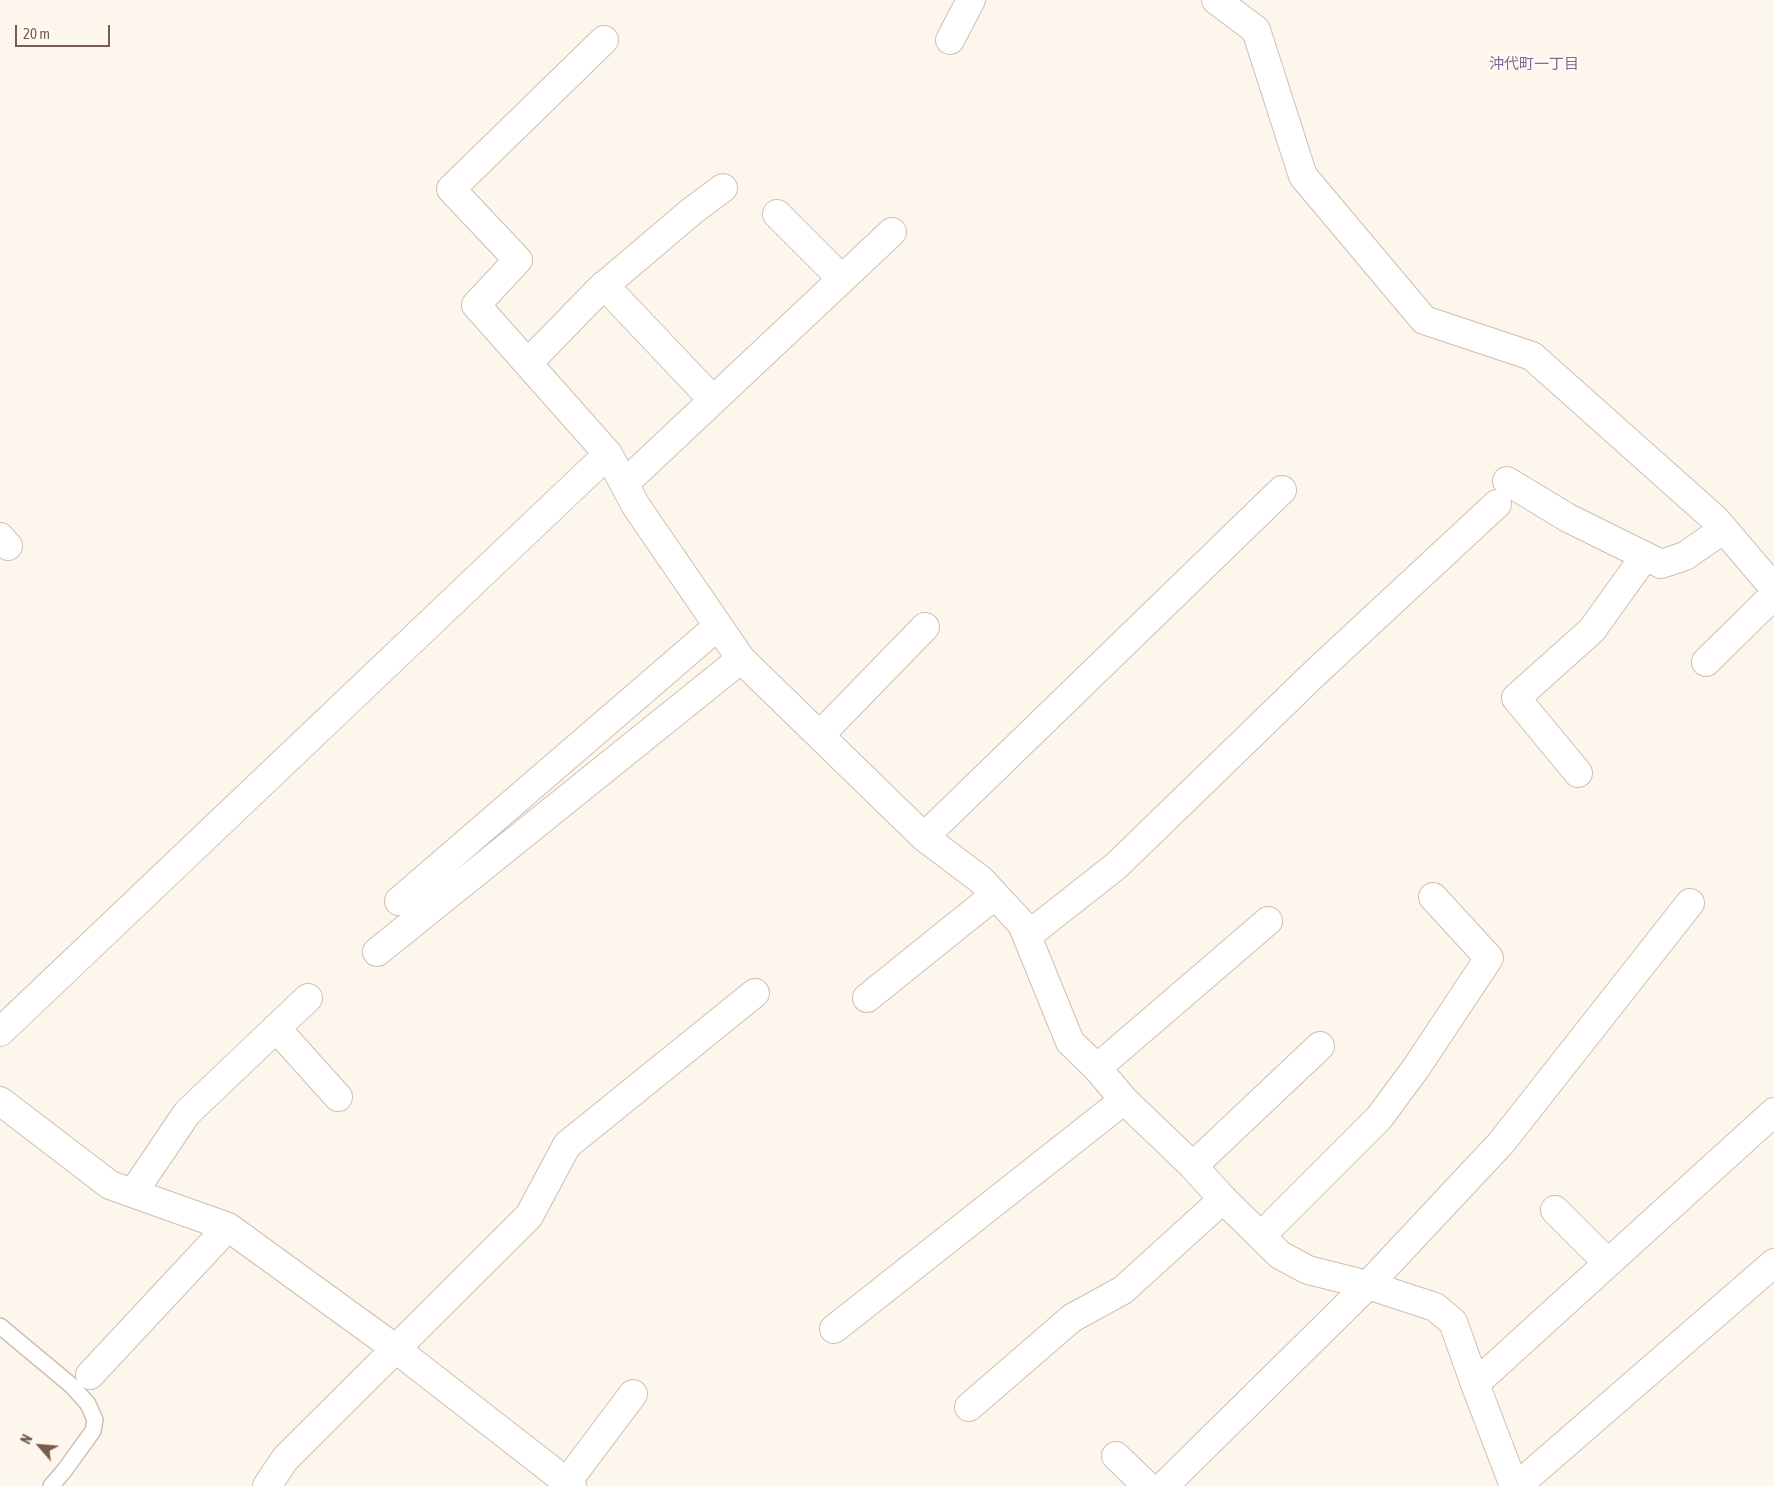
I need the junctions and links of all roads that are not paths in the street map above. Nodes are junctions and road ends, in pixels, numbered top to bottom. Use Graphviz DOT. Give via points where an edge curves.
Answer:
graph roads {
  1 [pos="971,0"];
  2 [pos="1216,0"];
  3 [pos="604,40"];
  4 [pos="950,40"];
  5 [pos="723,188"];
  6 [pos="777,214"];
  7 [pos="892,232"];
  8 [pos="842,279"];
  9 [pos="604,285"];
  10 [pos="528,363"];
  11 [pos="713,400"];
  12 [pos="608,454"];
  13 [pos="624,484"];
  14 [pos="1282,490"];
  15 [pos="1724,530"];
  16 [pos="1645,556"];
  17 [pos="1774,588"];
  18 [pos="1774,595"];
  19 [pos="718,626"];
  20 [pos="924,627"];
  21 [pos="741,659"];
  22 [pos="1706,662"];
  23 [pos="820,735"];
  24 [pos="1578,773"];
  25 [pos="924,837"];
  26 [pos="995,895"];
  27 [pos="1433,897"];
  28 [pos="399,901"];
  29 [pos="1690,903"];
  30 [pos="1268,921"];
  31 [pos="1027,936"];
  32 [pos="377,952"];
  33 [pos="755,993"];
  34 [pos="308,998"];
  35 [pos="867,998"];
  36 [pos="276,1028"];
  37 [pos="0,1032"];
  38 [pos="1320,1046"];
  39 [pos="1097,1068"];
  40 [pos="338,1097"];
  41 [pos="1124,1100"];
  42 [pos="0,1101"];
  43 [pos="1774,1112"];
  44 [pos="1193,1166"];
  45 [pos="133,1193"];
  46 [pos="1223,1200"];
  47 [pos="1555,1210"];
  48 [pos="228,1227"];
  49 [pos="1260,1236"];
  50 [pos="1608,1263"];
  51 [pos="1774,1263"];
  52 [pos="1368,1285"];
  53 [pos="0,1326"];
  54 [pos="834,1330"];
  55 [pos="396,1349"];
  56 [pos="90,1375"];
  57 [pos="1475,1384"];
  58 [pos="633,1394"];
  59 [pos="969,1407"];
  60 [pos="1116,1456"];
  61 [pos="570,1484"];
  62 [pos="51,1486"];
  63 [pos="267,1486"];
  64 [pos="1147,1486"];
  65 [pos="1164,1486"];
  66 [pos="1516,1486"];
  1 -- 4 [label="street"];
  2 -- 15 [label="street" via="1256,30 1303,176 1424,320 1532,356"];
  3 -- 10 [label="street" via="452,188 518,260 476,305"];
  5 -- 9 [label="street"];
  6 -- 8 [label="street"];
  7 -- 8 [label="street"];
  8 -- 11 [label="street"];
  9 -- 10 [label="street"];
  9 -- 11 [label="street"];
  10 -- 12 [label="street"];
  11 -- 13 [label="street"];
  12 -- 13 [label="street"];
  12 -- 37 [label="street"];
  13 -- 19 [label="street"];
  14 -- 25 [label="street"];
  15 -- 16 [label="street" via="1685,556 1662,564"];
  15 -- 17 [label="street"];
  16 -- 24 [label="street" via="1592,630 1516,698"];
  16 -- 31 [label="street" via="1568,518 1502,492 1116,866"];
  18 -- 22 [label="street"];
  19 -- 21 [label="street"];
  19 -- 28 [label="street"];
  20 -- 23 [label="street"];
  21 -- 23 [label="street"];
  21 -- 32 [label="street"];
  23 -- 25 [label="street"];
  25 -- 26 [label="street" via="981,880"];
  26 -- 31 [label="street" via="1022,924"];
  26 -- 35 [label="street"];
  27 -- 49 [label="street" via="1489,958 1379,1118"];
  29 -- 52 [label="street" via="1501,1143"];
  30 -- 39 [label="street"];
  31 -- 39 [label="street" via="1070,1042"];
  33 -- 55 [label="street" via="567,1145 529,1216"];
  34 -- 36 [label="street"];
  36 -- 40 [label="street"];
  36 -- 45 [label="street" via="187,1113"];
  38 -- 44 [label="street"];
  39 -- 41 [label="street"];
  41 -- 44 [label="street"];
  41 -- 54 [label="street"];
  42 -- 45 [label="street" via="110,1185"];
  43 -- 50 [label="street"];
  44 -- 46 [label="street"];
  45 -- 48 [label="street"];
  46 -- 49 [label="street"];
  46 -- 59 [label="street" via="1123,1290 1072,1318"];
  47 -- 50 [label="street"];
  48 -- 55 [label="street"];
  48 -- 56 [label="street"];
  49 -- 52 [label="street" via="1280,1255 1308,1270"];
  50 -- 57 [label="street"];
  51 -- 66 [label="street"];
  52 -- 57 [label="street" via="1435,1307 1453,1322"];
  52 -- 65 [label="street"];
  53 -- 62 [label="lane" via="72,1386 88,1404 95,1420 93,1431"];
  55 -- 61 [label="street"];
  55 -- 63 [label="street" via="285,1459"];
  57 -- 66 [label="street"];
  58 -- 61 [label="street"];
  60 -- 64 [label="street"];
}
